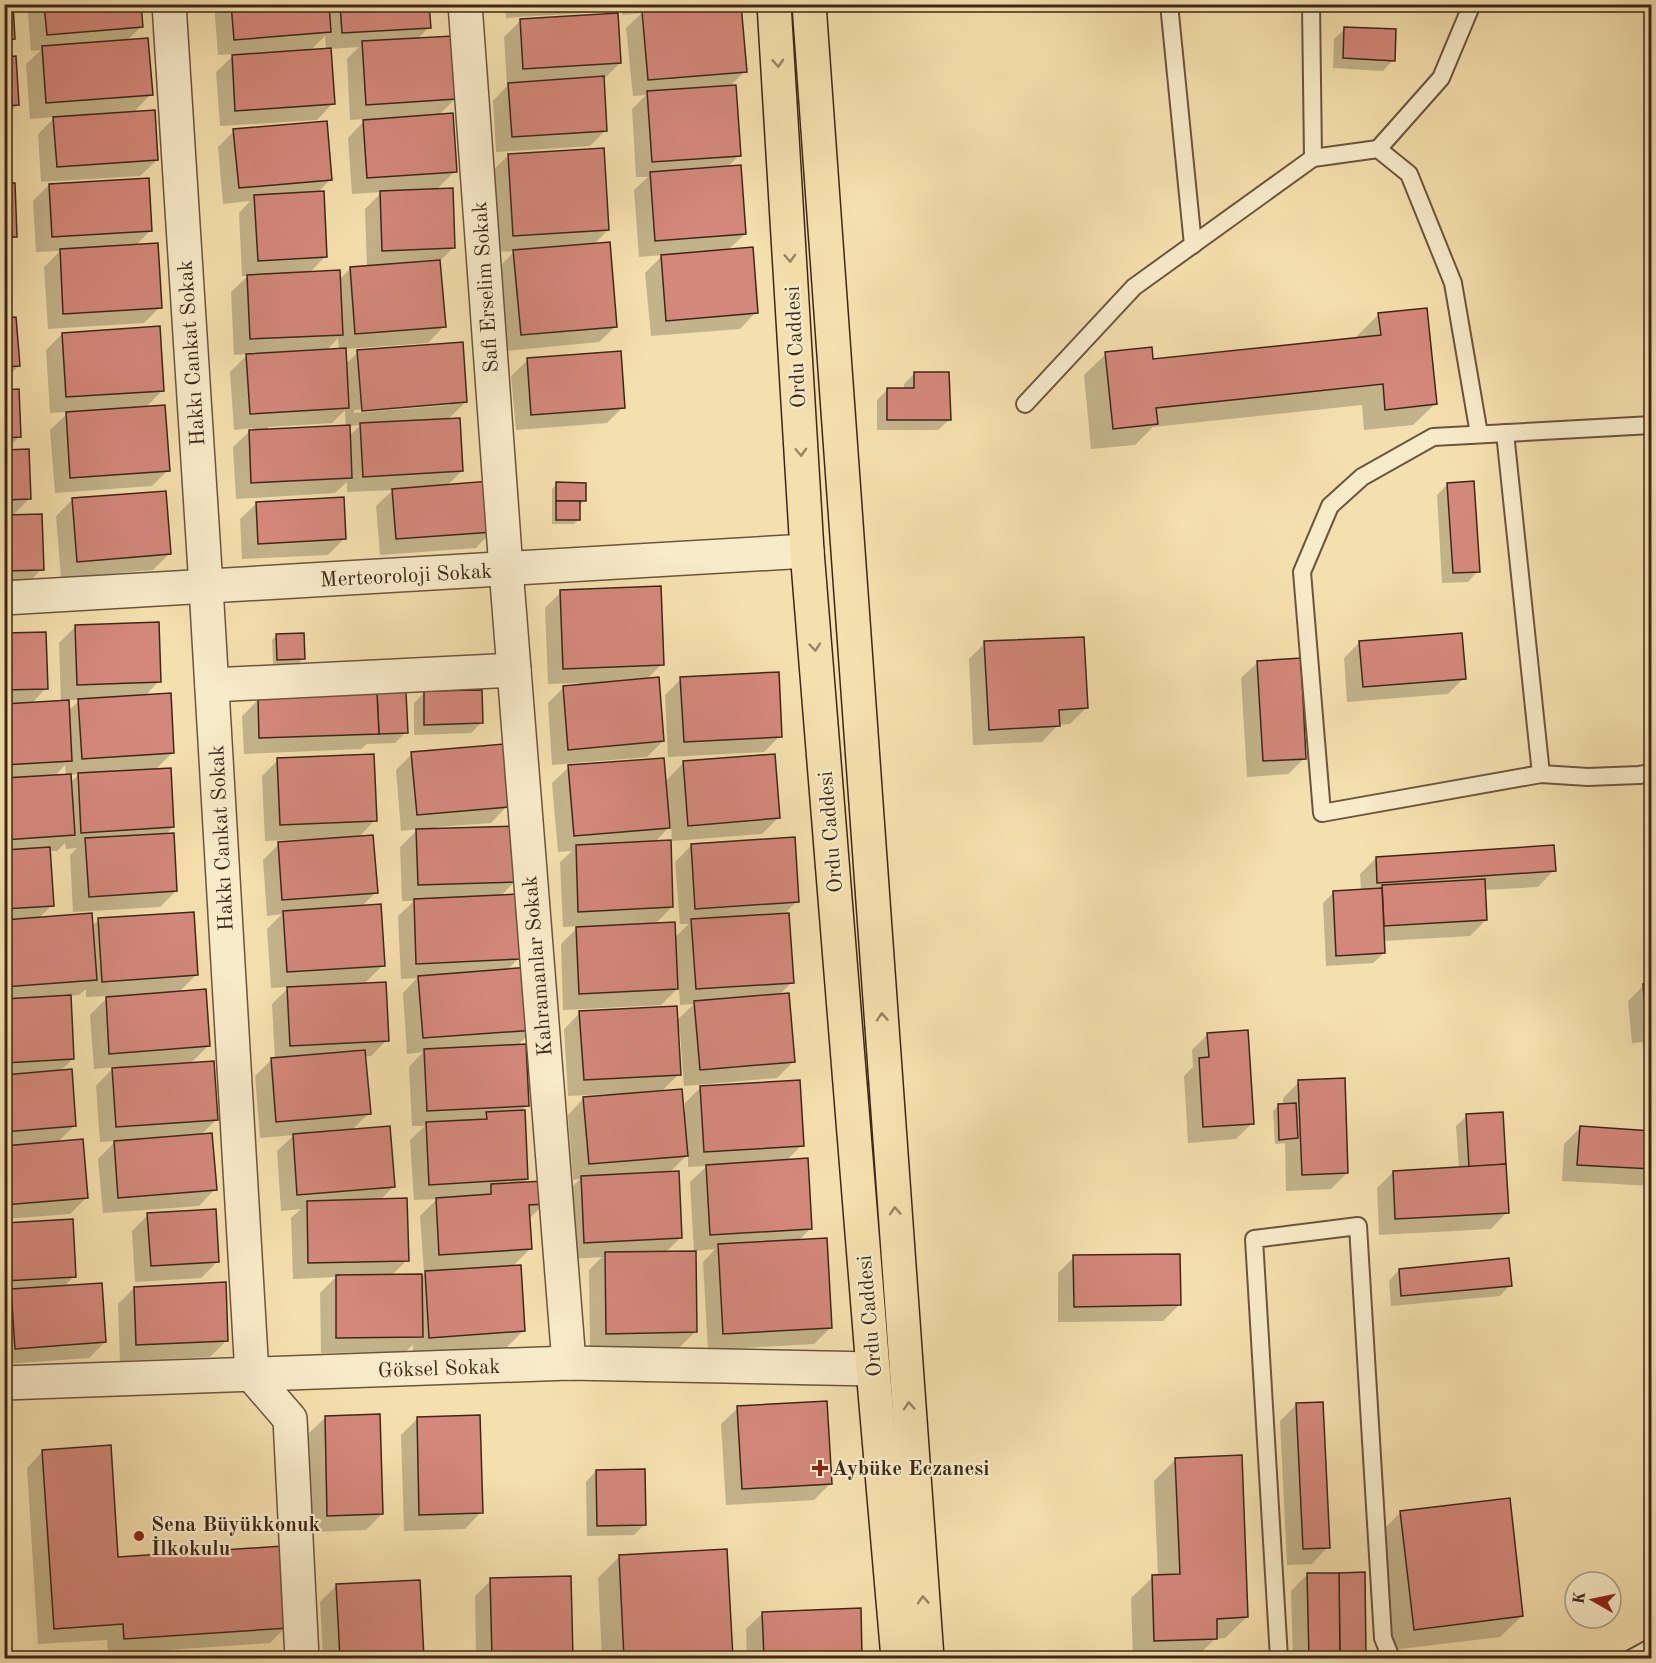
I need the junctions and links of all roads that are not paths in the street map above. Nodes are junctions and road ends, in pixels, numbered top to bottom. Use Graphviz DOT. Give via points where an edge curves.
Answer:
graph roads {
  1 [pos="169,4"];
  2 [pos="465,4"];
  3 [pos="774,4"];
  4 [pos="809,4"];
  5 [pos="1169,4"];
  6 [pos="1311,4"];
  7 [pos="1472,4"];
  8 [pos="1378,149"];
  9 [pos="1313,158"];
  10 [pos="1193,245"];
  11 [pos="1025,404"];
  12 [pos="1652,425"];
  13 [pos="1505,433"];
  14 [pos="1479,434"];
  15 [pos="807,551"];
  16 [pos="506,569"];
  17 [pos="206,587"];
  18 [pos="4,598"];
  19 [pos="514,670"];
  20 [pos="212,685"];
  21 [pos="1652,773"];
  22 [pos="1541,774"];
  23 [pos="569,1364"];
  24 [pos="873,1369"];
  25 [pos="252,1375"];
  26 [pos="4,1383"];
  27 [pos="1652,1647"];
  28 [pos="302,1659"];
  29 [pos="898,1659"];
  30 [pos="927,1659"];
  31 [pos="1279,1659"];
  32 [pos="1391,1659"];
  33 [pos="1632,1659"];
  1 -- 17 [label="street, Hakkı Cankat Sokak"];
  2 -- 16 [label="street, Safi Erselim Sokak"];
  3 -- 15 [label="main road, Ordu Caddesi, one-way"];
  30 -- 4 [label="main road, Ordu Caddesi, one-way"];
  5 -- 10 [label="lane"];
  6 -- 9 [label="lane"];
  7 -- 8 [label="lane" via="1442,78"];
  8 -- 9 [label="lane"];
  8 -- 14 [label="lane" via="1409,174 1453,283"];
  9 -- 10 [label="lane"];
  10 -- 11 [label="lane" via="1134,287"];
  12 -- 13 [label="lane"];
  13 -- 14 [label="lane"];
  13 -- 22 [label="lane"];
  14 -- 22 [label="lane" via="1433,437 1362,477 1330,506 1302,572 1322,813"];
  15 -- 16 [label="street, Merteoroloji Sokak"];
  15 -- 24 [label="main road, Ordu Caddesi, one-way"];
  16 -- 17 [label="street, Merteoroloji Sokak"];
  16 -- 19 [label="street, Kahramanlar Sokak"];
  17 -- 18 [label="street, Merteoroloji Sokak"];
  17 -- 20 [label="street, Hakkı Cankat Sokak"];
  19 -- 20 [label="street"];
  19 -- 23 [label="street, Kahramanlar Sokak"];
  20 -- 25 [label="street, Hakkı Cankat Sokak"];
  21 -- 22 [label="lane" via="1588,777"];
  23 -- 24 [label="street, Göksel Sokak"];
  23 -- 25 [label="street, Göksel Sokak"];
  24 -- 29 [label="main road, Ordu Caddesi"];
  25 -- 26 [label="street, Göksel Sokak"];
  25 -- 28 [label="street" via="290,1419"];
  27 -- 33 [label="lane"];
  31 -- 32 [label="lane" via="1254,1239 1358,1226 1383,1638"];
}
